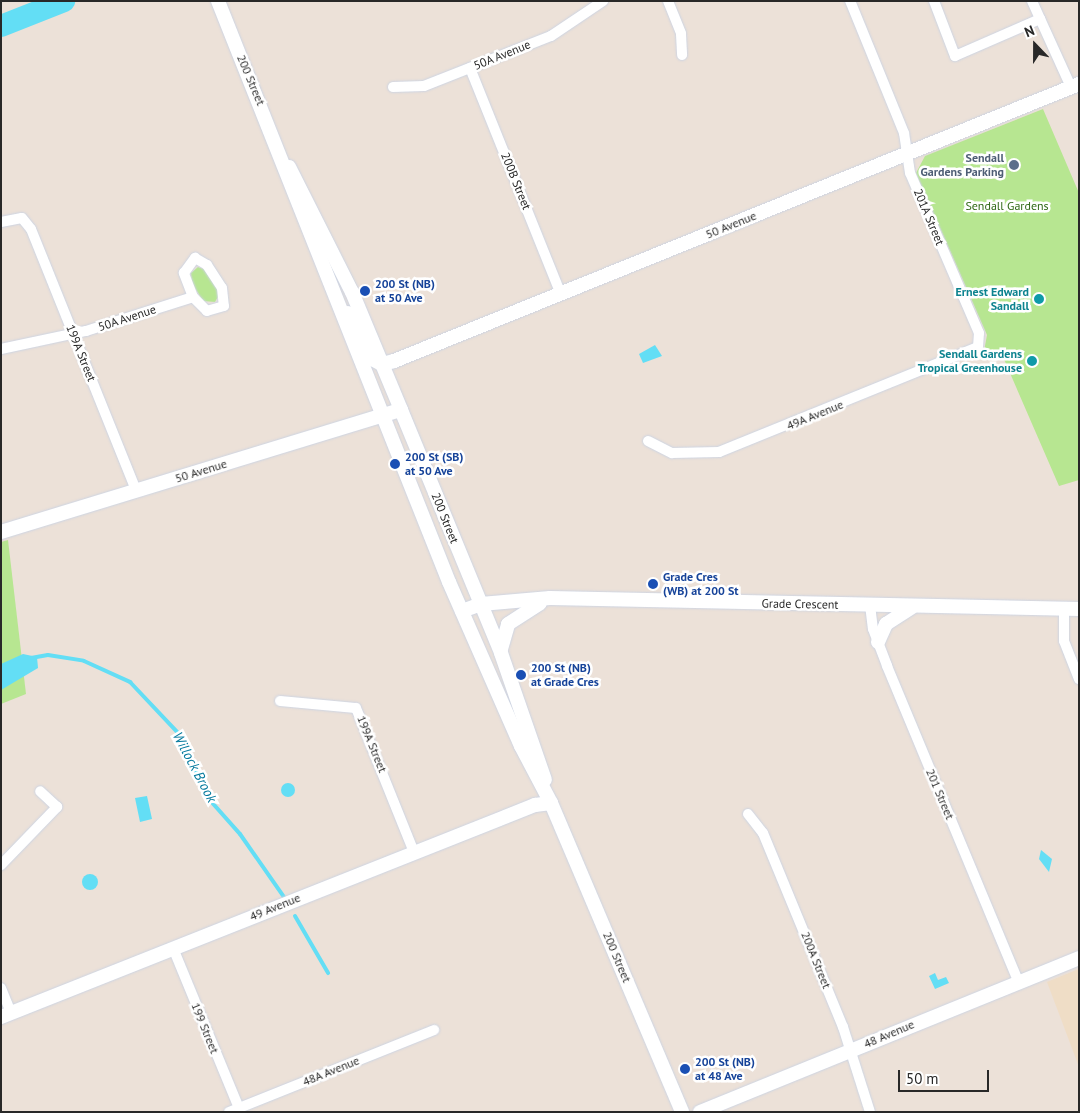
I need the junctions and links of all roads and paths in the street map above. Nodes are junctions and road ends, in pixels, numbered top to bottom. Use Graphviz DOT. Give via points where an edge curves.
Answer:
graph roads {
  1 [pos="218,1"];
  2 [pos="603,1"];
  3 [pos="668,1"];
  4 [pos="850,1"];
  5 [pos="934,1"];
  6 [pos="1032,1"];
  7 [pos="1040,19"];
  8 [pos="682,55"];
  9 [pos="470,68"];
  10 [pos="1075,86"];
  11 [pos="393,87"];
  12 [pos="907,154"];
  13 [pos="284,158"];
  14 [pos="1,222"];
  15 [pos="324,277"];
  16 [pos="562,294"];
  17 [pos="193,297"];
  18 [pos="73,334"];
  19 [pos="978,347"];
  20 [pos="1,349"];
  21 [pos="382,364"];
  22 [pos="402,410"];
  23 [pos="381,416"];
  24 [pos="648,441"];
  25 [pos="136,490"];
  26 [pos="1,532"];
  27 [pos="550,598"];
  28 [pos="481,604"];
  29 [pos="870,605"];
  30 [pos="915,606"];
  31 [pos="1064,609"];
  32 [pos="1079,609"];
  33 [pos="462,612"];
  34 [pos="878,642"];
  35 [pos="502,653"];
  36 [pos="1079,679"];
  37 [pos="280,701"];
  38 [pos="40,791"];
  39 [pos="551,803"];
  40 [pos="748,814"];
  41 [pos="414,852"];
  42 [pos="1,865"];
  43 [pos="173,948"];
  44 [pos="1079,958"];
  45 [pos="1018,981"];
  46 [pos="1,988"];
  47 [pos="6,1015"];
  48 [pos="434,1030"];
  49 [pos="851,1050"];
  50 [pos="234,1110"];
  51 [pos="682,1112"];
  52 [pos="700,1112"];
  53 [pos="870,1112"];
  1 -- 13 [label="street, 200 Street"];
  2 -- 9 [label="street, 50A Avenue" via="551,36"];
  3 -- 8 [label="street" via="681,34"];
  4 -- 12 [label="street, 201A Street" via="904,133"];
  5 -- 7 [label="street" via="955,56"];
  6 -- 7 [label="street"];
  7 -- 10 [label="street"];
  9 -- 11 [label="street, 50A Avenue" via="414,89"];
  9 -- 16 [label="street, 200B Street"];
  10 -- 12 [label="street, 50 Avenue"];
  12 -- 16 [label="street, 50 Avenue"];
  12 -- 19 [label="street, 201A Street" via="910,173 979,333"];
  13 -- 15 [label="street, 200 Street" via="293,197"];
  13 -- 21 [label="street, 200 Street" via="305,191"];
  14 -- 18 [label="street, 199A Street" via="22,218"];
  15 -- 21 [label="street" via="342,298 370,358"];
  15 -- 23 [label="street, 200 Street"];
  16 -- 21 [label="street, 50 Avenue"];
  17 -- 17 [label="street" via="207,310 224,306 225,302 207,265 195,258 185,266 184,274"];
  17 -- 18 [label="street, 50A Avenue"];
  18 -- 20 [label="street, 50A Avenue"];
  18 -- 25 [label="street, 199A Street"];
  19 -- 24 [label="street, 49A Avenue" via="718,452 672,452"];
  21 -- 22 [label="street, 200 Street"];
  22 -- 23 [label="street, 50 Avenue"];
  22 -- 28 [label="street, 200 Street"];
  23 -- 25 [label="street, 50 Avenue"];
  23 -- 33 [label="street, 200 Street"];
  25 -- 26 [label="street, 50 Avenue"];
  27 -- 28 [label="street, Grade Crescent"];
  27 -- 29 [label="street, Grade Crescent"];
  27 -- 35 [label="street" via="522,610 508,624"];
  28 -- 33 [label="street, Grade Crescent"];
  28 -- 35 [label="street, 200 Street"];
  29 -- 30 [label="street, Grade Crescent"];
  29 -- 34 [label="street, 201 Street"];
  30 -- 31 [label="street, Grade Crescent"];
  30 -- 34 [label="street" via="886,624"];
  31 -- 32 [label="street, Grade Crescent"];
  31 -- 36 [label="street" via="1064,640"];
  33 -- 39 [label="street, 200 Street"];
  34 -- 45 [label="street, 201 Street"];
  35 -- 39 [label="street, 200 Street" via="535,739"];
  37 -- 41 [label="street, 199A Street" via="356,708"];
  38 -- 42 [label="street" via="57,807"];
  39 -- 41 [label="street, 49 Avenue"];
  39 -- 51 [label="street, 200 Street"];
  40 -- 49 [label="street, 200A Street" via="763,834"];
  41 -- 43 [label="street, 49 Avenue"];
  43 -- 47 [label="street, 49 Avenue"];
  43 -- 50 [label="street, 199 Street"];
  44 -- 45 [label="street, 48 Avenue"];
  45 -- 49 [label="street, 48 Avenue"];
  46 -- 47 [label="street"];
  48 -- 50 [label="street, 48A Avenue"];
  49 -- 52 [label="street, 48 Avenue"];
  49 -- 53 [label="street, 200A Street"];
}
